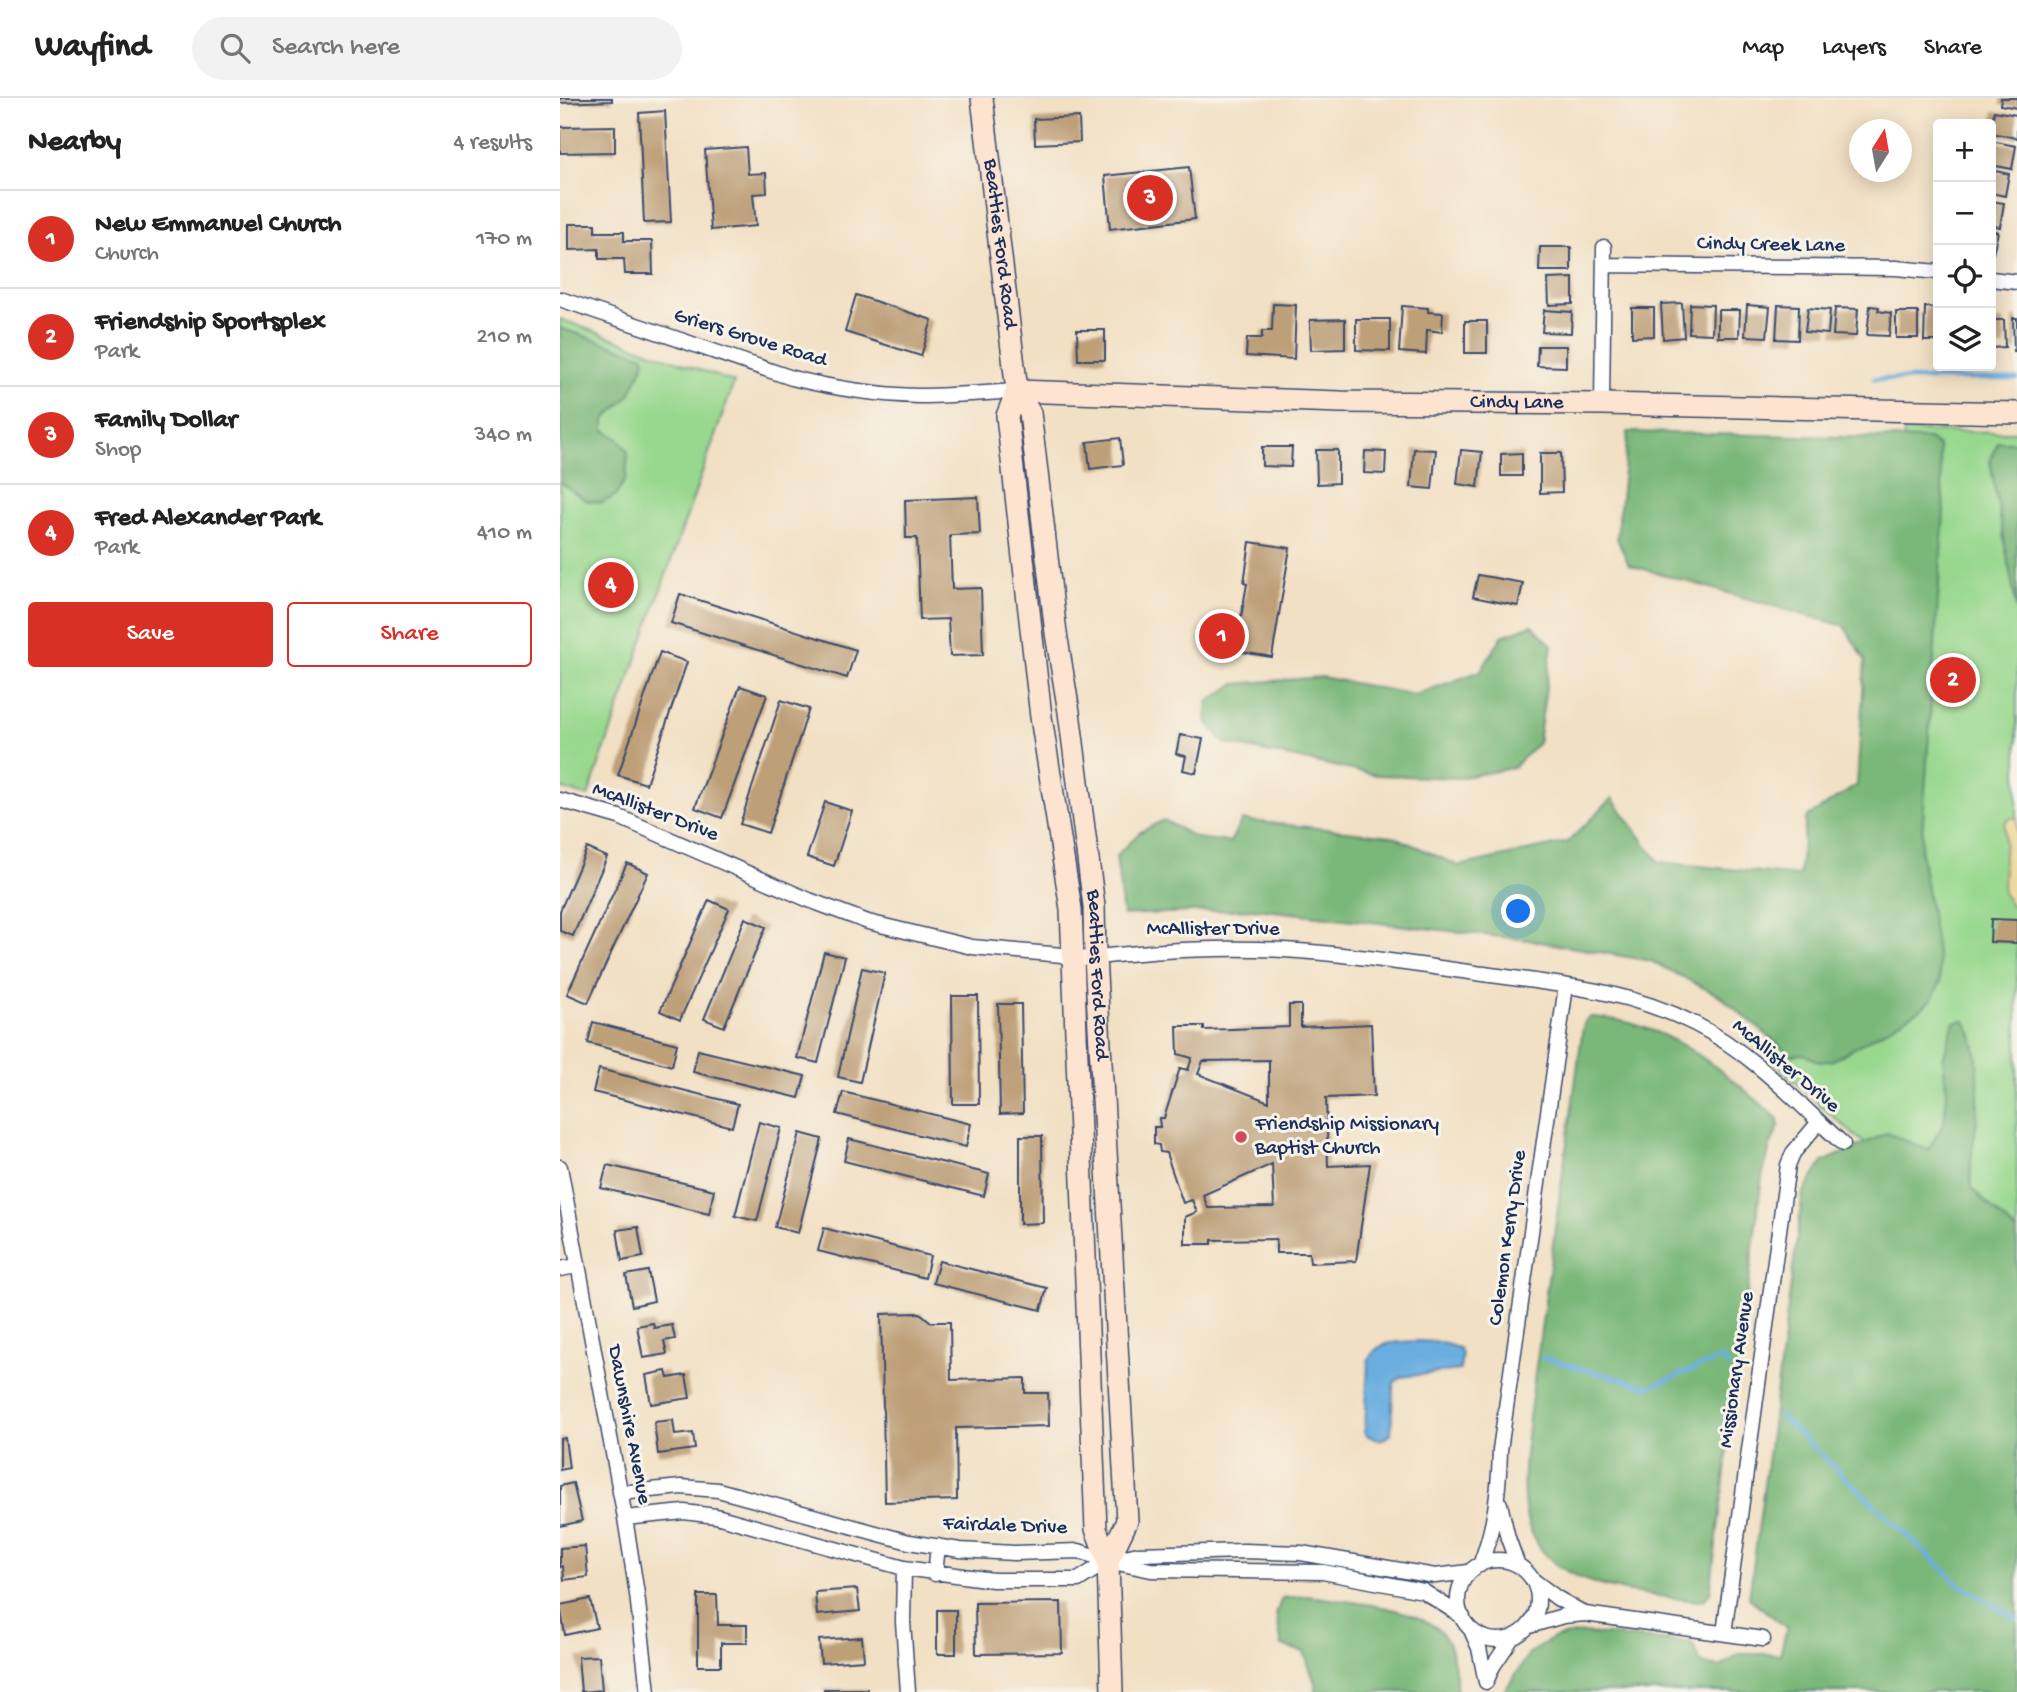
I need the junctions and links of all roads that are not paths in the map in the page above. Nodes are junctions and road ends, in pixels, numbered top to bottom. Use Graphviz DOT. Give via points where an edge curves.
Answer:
graph roads {
  1 [pos="982,98"];
  2 [pos="1604,247"];
  3 [pos="1604,265"];
  4 [pos="1933,272"];
  5 [pos="1996,280"];
  6 [pos="2017,282"];
  7 [pos="560,299"];
  8 [pos="1017,391"];
  9 [pos="1602,404"];
  10 [pos="2017,413"];
  11 [pos="560,800"];
  12 [pos="1095,957"];
  13 [pos="1072,960"];
  14 [pos="1566,986"];
  15 [pos="1819,1122"];
  16 [pos="1843,1144"];
  17 [pos="560,1167"];
  18 [pos="577,1266"];
  19 [pos="560,1269"];
  20 [pos="620,1493"];
  21 [pos="1499,1496"];
  22 [pos="811,1517"];
  23 [pos="625,1518"];
  24 [pos="804,1540"];
  25 [pos="938,1546"];
  26 [pos="1108,1561"];
  27 [pos="1517,1563"];
  28 [pos="904,1568"];
  29 [pos="1475,1568"];
  30 [pos="935,1574"];
  31 [pos="1533,1580"];
  32 [pos="1585,1614"];
  33 [pos="1467,1623"];
  34 [pos="1529,1626"];
  35 [pos="1724,1633"];
  36 [pos="1513,1639"];
  37 [pos="1763,1639"];
  38 [pos="648,1692"];
  39 [pos="908,1692"];
  40 [pos="1112,1692"];
  1 -- 8 [label="main road, Beatties Ford Road"];
  2 -- 3 [label="street"];
  3 -- 4 [label="street, Cindy Creek Lane"];
  3 -- 9 [label="street"];
  5 -- 6 [label="street"];
  7 -- 8 [label="street, Griers Grove Road" via="816,383 919,396"];
  8 -- 9 [label="main road, Cindy Lane"];
  8 -- 12 [label="main road, Beatties Ford Road" via="1030,413 1094,906"];
  8 -- 13 [label="main road, Beatties Ford Road" via="1007,416 1041,717 1071,909"];
  9 -- 10 [label="main road, Cindy Lane"];
  11 -- 13 [label="street, McAllister Drive" via="619,817 868,922 972,947 1062,955"];
  12 -- 13 [label="street, McAllister Drive"];
  12 -- 14 [label="street, McAllister Drive" via="1142,951 1283,950"];
  12 -- 26 [label="main road, Beatties Ford Road" via="1126,1521"];
  13 -- 26 [label="main road, Beatties Ford Road" via="1096,1529"];
  14 -- 15 [label="street, McAllister Drive" via="1648,1003 1698,1025 1744,1056"];
  14 -- 21 [label="street, Colemon Kerry Drive" via="1500,1450"];
  15 -- 16 [label="street, McAllister Drive"];
  15 -- 35 [label="street, Missionary Avenue" via="1788,1165"];
  17 -- 18 [label="street, Dawnshire Avenue"];
  18 -- 19 [label="street"];
  18 -- 20 [label="street, Dawnshire Avenue"];
  20 -- 22 [label="street, Fairdale Drive" via="681,1487 718,1490"];
  20 -- 23 [label="street, Dawnshire Avenue"];
  21 -- 27 [label="street, Colemon Kerry Drive"];
  21 -- 29 [label="street, Colemon Kerry Drive" via="1489,1541"];
  22 -- 24 [label="street"];
  22 -- 25 [label="street, Fairdale Drive"];
  23 -- 24 [label="street" via="684,1512"];
  23 -- 38 [label="street, Dawnshire Avenue"];
  24 -- 28 [label="street"];
  25 -- 26 [label="street, Fairdale Drive" via="1014,1553 1079,1551"];
  25 -- 30 [label="street"];
  26 -- 29 [label="street" via="1138,1554 1296,1552 1436,1576"];
  26 -- 30 [label="street" via="1078,1580 993,1580"];
  26 -- 33 [label="street, Fairdale Drive" via="1151,1570 1343,1574 1423,1591"];
  26 -- 40 [label="main road, Beatties Ford Road"];
  27 -- 29 [label="street" via="1491,1561"];
  27 -- 31 [label="street"];
  28 -- 30 [label="street"];
  28 -- 39 [label="street"];
  29 -- 33 [label="street" via="1458,1595 1458,1609"];
  31 -- 32 [label="street"];
  31 -- 34 [label="street" via="1538,1603"];
  32 -- 34 [label="street"];
  32 -- 35 [label="street"];
  33 -- 36 [label="street" via="1481,1637"];
  33 -- 36 [label="street" via="1479,1648 1486,1682"];
  34 -- 36 [label="street"];
  35 -- 37 [label="street"];
}
